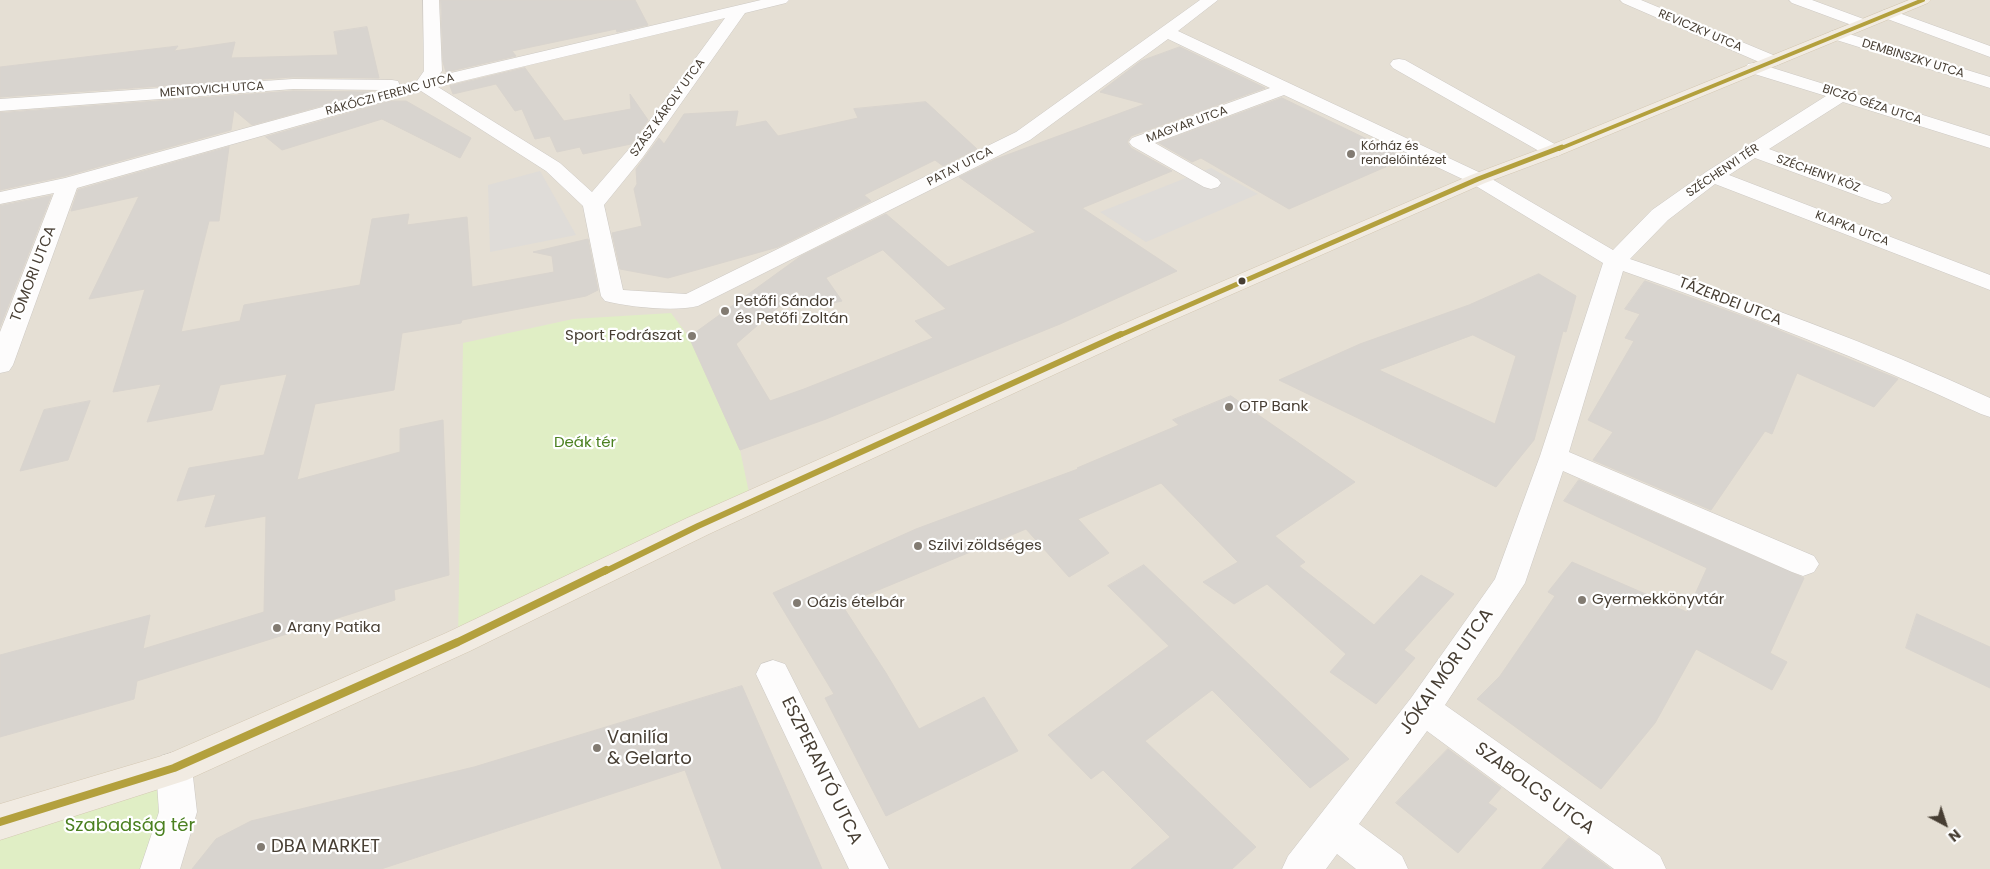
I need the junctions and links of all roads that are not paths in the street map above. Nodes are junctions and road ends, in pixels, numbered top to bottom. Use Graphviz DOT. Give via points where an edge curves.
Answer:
graph roads {
  1 [pos="431,0"];
  2 [pos="781,0"];
  3 [pos="1210,0"];
  4 [pos="1628,0"];
  5 [pos="1797,0"];
  6 [pos="1923,0"];
  7 [pos="739,10"];
  8 [pos="1888,14"];
  9 [pos="1863,24"];
  10 [pos="1167,32"];
  11 [pos="1836,35"];
  12 [pos="1990,52"];
  13 [pos="1772,61"];
  14 [pos="1399,64"];
  15 [pos="1754,68"];
  16 [pos="1990,83"];
  17 [pos="423,85"];
  18 [pos="1285,90"];
  19 [pos="1841,95"];
  20 [pos="0,105"];
  21 [pos="1990,142"];
  22 [pos="1753,150"];
  23 [pos="1553,151"];
  24 [pos="1713,176"];
  25 [pos="1478,179"];
  26 [pos="1211,183"];
  27 [pos="68,184"];
  28 [pos="0,198"];
  29 [pos="1882,198"];
  30 [pos="593,204"];
  31 [pos="1614,261"];
  32 [pos="1990,283"];
  33 [pos="0,365"];
  34 [pos="1990,408"];
  35 [pos="1554,456"];
  36 [pos="1802,564"];
  37 [pos="773,674"];
  38 [pos="1423,709"];
  39 [pos="174,768"];
  40 [pos="0,822"];
  41 [pos="1334,829"];
  42 [pos="160,869"];
  43 [pos="869,869"];
  44 [pos="1302,869"];
  45 [pos="1388,869"];
  46 [pos="1646,869"];
  1 -- 17 [label="street" via="433,71"];
  2 -- 7 [label="street, RÁKÓCZI FERENC UTCA"];
  3 -- 10 [label="street, PATAY UTCA"];
  4 -- 13 [label="street, REVICZKY UTCA"];
  5 -- 9 [label="street"];
  6 -- 8 [label="main road"];
  7 -- 17 [label="street, RÁKÓCZI FERENC UTCA"];
  7 -- 30 [label="street, SZÁSZ KÁROLY UTCA" via="636,153"];
  8 -- 9 [label="main road"];
  8 -- 12 [label="street"];
  9 -- 11 [label="main road"];
  10 -- 18 [label="street"];
  10 -- 30 [label="street, PATAY UTCA" via="1023,136 690,301 613,296"];
  11 -- 13 [label="main road"];
  11 -- 16 [label="street, DEMBINSZKY UTCA"];
  13 -- 15 [label="main road"];
  14 -- 23 [label="street"];
  15 -- 19 [label="street, BICZÓ GÉZA UTCA"];
  15 -- 23 [label="main road"];
  17 -- 20 [label="street, MENTOVICH UTCA" via="294,84"];
  17 -- 27 [label="street, RÁKÓCZI FERENC UTCA"];
  17 -- 30 [label="street" via="553,167"];
  18 -- 25 [label="street"];
  18 -- 26 [label="street, MAGYAR UTCA" via="1139,142"];
  19 -- 21 [label="street, BICZÓ GÉZA UTCA"];
  19 -- 22 [label="street, SZÉCHENYI TÉR"];
  22 -- 24 [label="street, SZÉCHENYI TÉR"];
  22 -- 29 [label="street, SZÉCHENYI KÖZ"];
  23 -- 25 [label="main road"];
  24 -- 31 [label="street, SZÉCHENYI TÉR" via="1660,215"];
  24 -- 32 [label="street, KLAPKA UTCA"];
  25 -- 31 [label="street, TÁZERDEI UTCA"];
  25 -- 39 [label="main road" via="1146,323 698,526 458,642"];
  27 -- 28 [label="street, RÁKÓCZI FERENC UTCA"];
  27 -- 33 [label="street, TOMORI UTCA"];
  31 -- 34 [label="street, TÁZERDEI UTCA" via="1694,288 1912,372"];
  31 -- 35 [label="street, JÓKAI MÓR UTCA"];
  35 -- 36 [label="street"];
  35 -- 38 [label="street, JÓKAI MÓR UTCA" via="1509,583"];
  37 -- 43 [label="street, ESZPERANTÓ UTCA"];
  38 -- 41 [label="street, JÓKAI MÓR UTCA"];
  38 -- 46 [label="street, SZABOLCS UTCA"];
  39 -- 40 [label="main road"];
  39 -- 42 [label="street" via="178,812"];
  41 -- 44 [label="street, JÓKAI MÓR UTCA"];
  41 -- 45 [label="street"];
}
